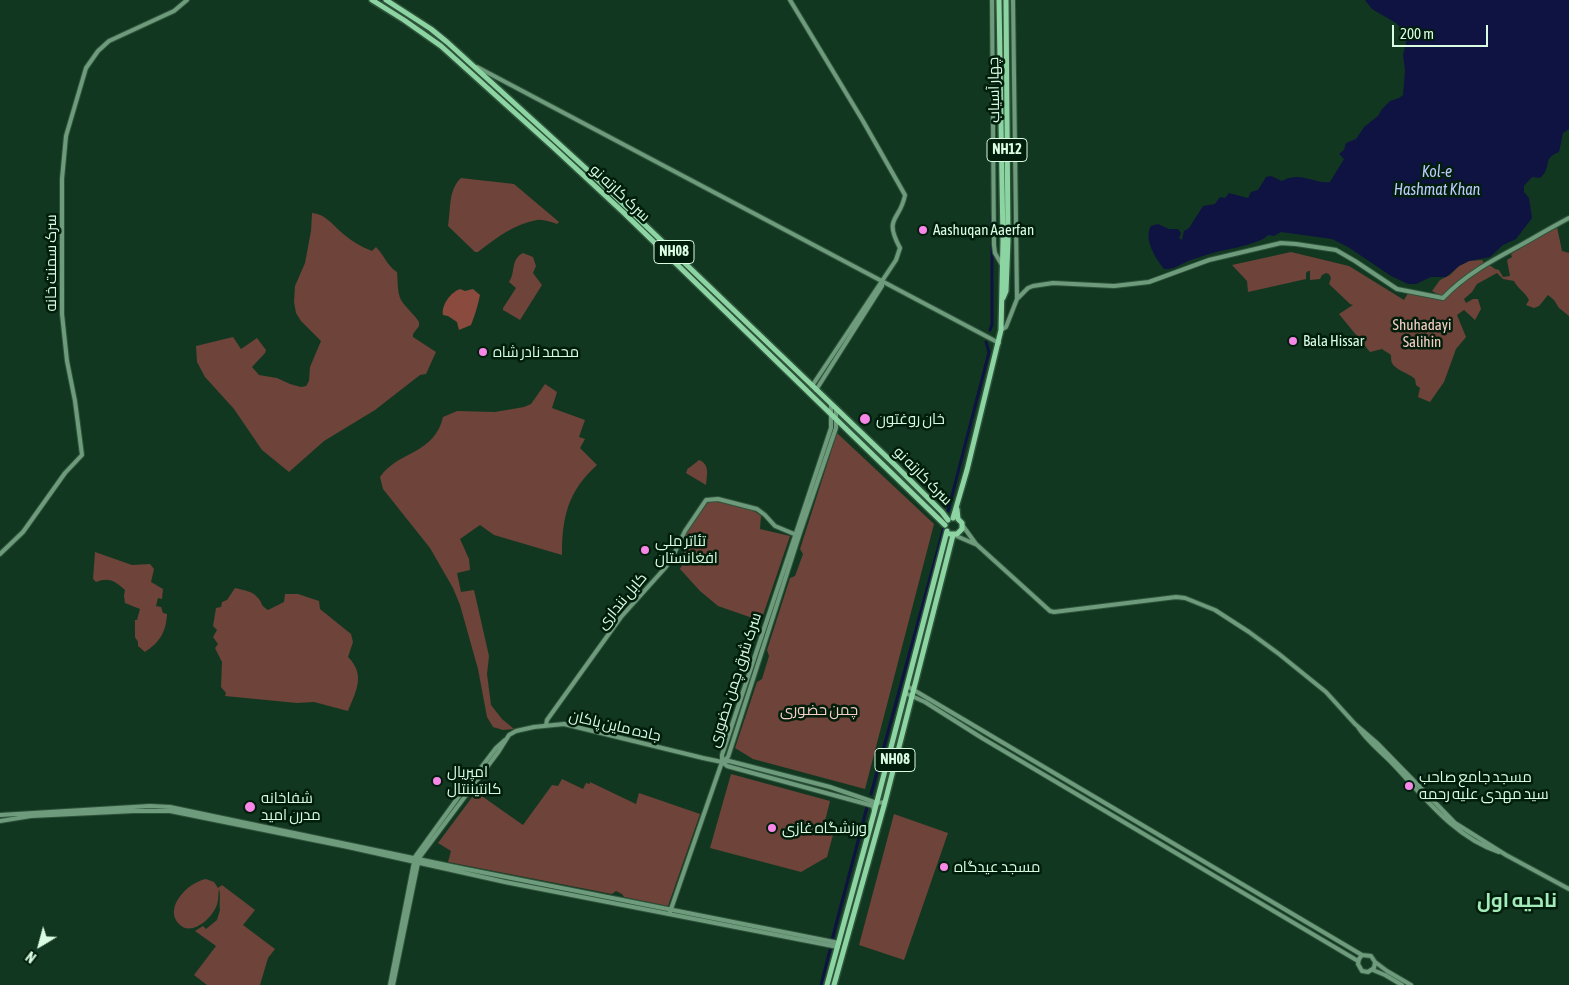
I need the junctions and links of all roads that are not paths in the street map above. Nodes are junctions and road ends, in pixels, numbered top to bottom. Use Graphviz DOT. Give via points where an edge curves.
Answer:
graph roads {
  1 [pos="187,0"];
  2 [pos="372,0"];
  3 [pos="386,0"];
  4 [pos="790,0"];
  5 [pos="992,0"];
  6 [pos="1000,0"];
  7 [pos="1006,0"];
  8 [pos="1013,0"];
  9 [pos="469,62"];
  10 [pos="487,78"];
  11 [pos="484,85"];
  12 [pos="1004,126"];
  13 [pos="1569,218"];
  14 [pos="1002,265"];
  15 [pos="882,283"];
  16 [pos="1002,298"];
  17 [pos="1018,299"];
  18 [pos="1001,330"];
  19 [pos="998,343"];
  20 [pos="814,388"];
  21 [pos="834,407"];
  22 [pos="831,416"];
  23 [pos="837,421"];
  24 [pos="950,523"];
  25 [pos="962,526"];
  26 [pos="953,535"];
  27 [pos="797,536"];
  28 [pos="976,544"];
  29 [pos="0,554"];
  30 [pos="907,686"];
  31 [pos="913,692"];
  32 [pos="905,693"];
  33 [pos="546,725"];
  34 [pos="722,762"];
  35 [pos="885,802"];
  36 [pos="876,803"];
  37 [pos="874,812"];
  38 [pos="0,815"];
  39 [pos="0,821"];
  40 [pos="875,836"];
  41 [pos="868,838"];
  42 [pos="416,860"];
  43 [pos="1569,889"];
  44 [pos="670,912"];
  45 [pos="839,945"];
  46 [pos="1362,956"];
  47 [pos="1358,961"];
  48 [pos="1375,962"];
  49 [pos="1373,970"];
  50 [pos="392,985"];
  51 [pos="827,985"];
  52 [pos="834,985"];
  53 [pos="1402,985"];
  54 [pos="1411,985"];
  1 -- 29 [label="main road, سرک سمنت خانه" via="174,10 104,44 86,68 66,136 62,179 61,292 66,356 76,401 82,455 62,476 23,532"];
  2 -- 11 [label="highway, سرک کارته نو / NH08" via="441,46"];
  3 -- 9 [label="highway, سرک کارته نو / NH08" via="431,29"];
  4 -- 15 [label="main road" via="904,192 891,228 900,248"];
  5 -- 14 [label="main road" via="994,245"];
  6 -- 12 [label="highway, چهار آسیاب / NH12"];
  7 -- 12 [label="highway, چهار آسیاب / NH12"];
  8 -- 17 [label="main road"];
  9 -- 10 [label="highway, سرک کارته نو / NH08"];
  9 -- 15 [label="main road"];
  10 -- 11 [label="highway"];
  10 -- 20 [label="highway, سرک کارته نو / NH08" via="626,206"];
  11 -- 22 [label="highway, سرک کارته نو / NH08" via="623,212"];
  12 -- 14 [label="highway, چهار آسیاب / NH12"];
  12 -- 16 [label="highway, چهار آسیاب / NH12" via="1008,241 1006,291"];
  13 -- 17 [label="main road" via="1473,272 1443,298 1398,289 1336,250 1281,243 1209,260 1149,282 1114,286 1040,284 1028,288"];
  14 -- 16 [label="highway, چهار آسیاب / NH12"];
  15 -- 19 [label="main road"];
  15 -- 20 [label="main road"];
  16 -- 18 [label="highway, چهار آسیاب / NH12"];
  17 -- 18 [label="main road" via="1006,327"];
  18 -- 19 [label="highway, NH12"];
  19 -- 24 [label="highway, NH12" via="967,470"];
  20 -- 21 [label="highway, سرک کارته نو / NH08"];
  21 -- 22 [label="main road, سرک شرق چمن حضوری"];
  21 -- 23 [label="main road"];
  21 -- 24 [label="highway, سرک کارته نو / NH08"];
  22 -- 23 [label="highway, سرک کارته نو / NH08"];
  22 -- 27 [label="main road, سرک شرق چمن حضوری" via="831,428"];
  23 -- 24 [label="highway, سرک کارته نو / NH08"];
  23 -- 27 [label="main road, سرک شرق چمن حضوری"];
  24 -- 25 [label="highway"];
  24 -- 26 [label="highway"];
  24 -- 30 [label="highway, NH08"];
  25 -- 26 [label="highway" via="961,531"];
  25 -- 28 [label="main road"];
  26 -- 28 [label="main road"];
  26 -- 31 [label="highway, NH08"];
  27 -- 33 [label="main road, کابل ننداری" via="776,526 757,509 723,500 706,500 672,558 621,617"];
  27 -- 34 [label="main road, سرک شرق چمن حضوری" via="728,757"];
  28 -- 43 [label="main road" via="1050,611 1176,597 1215,610 1302,671 1326,692 1363,736 1442,816 1474,840"];
  30 -- 31 [label="main road"];
  30 -- 32 [label="highway, NH08"];
  31 -- 32 [label="main road"];
  31 -- 35 [label="highway, NH08"];
  31 -- 46 [label="main road"];
  31 -- 47 [label="main road" via="1028,766"];
  32 -- 36 [label="highway, NH08"];
  33 -- 34 [label="main road, جاده ماین پاکان" via="584,728"];
  33 -- 42 [label="main road, جاده ماین پاکان" via="509,735 496,748"];
  34 -- 36 [label="main road" via="729,761 830,787"];
  34 -- 37 [label="main road" via="870,804"];
  34 -- 44 [label="main road, سرک شرق چمن حضوری"];
  35 -- 36 [label="main road"];
  35 -- 40 [label="highway, NH08"];
  36 -- 37 [label="highway, NH08"];
  37 -- 41 [label="highway, NH08"];
  38 -- 42 [label="main road" via="170,806"];
  39 -- 42 [label="main road" via="150,810"];
  40 -- 41 [label="highway"];
  40 -- 52 [label="highway, NH08"];
  41 -- 45 [label="highway, NH08"];
  42 -- 44 [label="main road"];
  42 -- 50 [label="main road"];
  44 -- 45 [label="main road"];
  45 -- 51 [label="highway, NH08"];
  46 -- 47 [label="main road"];
  46 -- 48 [label="main road" via="1371,956"];
  47 -- 49 [label="main road" via="1362,971"];
  48 -- 49 [label="main road"];
  48 -- 54 [label="main road"];
  49 -- 53 [label="main road"];
}
